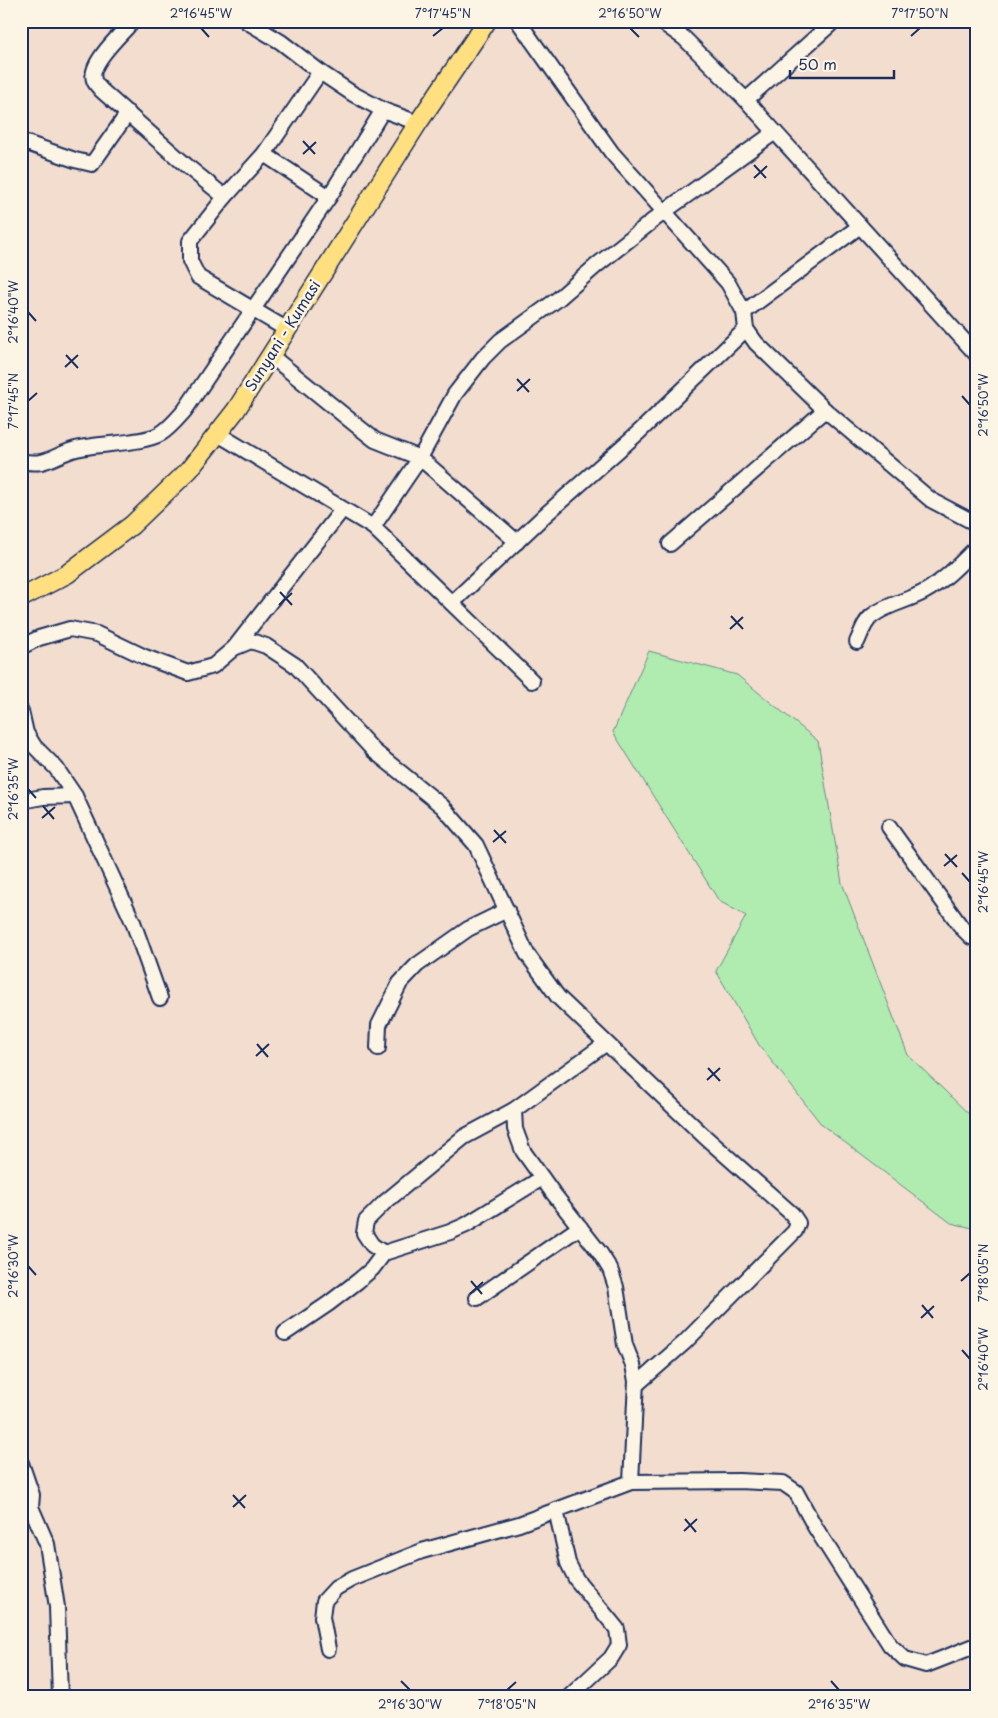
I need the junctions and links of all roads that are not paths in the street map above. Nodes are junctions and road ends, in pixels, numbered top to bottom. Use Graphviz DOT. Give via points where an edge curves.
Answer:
graph roads {
  1 [pos="133,21"];
  2 [pos="246,21"];
  3 [pos="487,21"];
  4 [pos="518,21"];
  5 [pos="660,21"];
  6 [pos="834,21"];
  7 [pos="320,72"];
  8 [pos="746,100"];
  9 [pos="383,110"];
  10 [pos="128,113"];
  11 [pos="418,123"];
  12 [pos="775,132"];
  13 [pos="21,141"];
  14 [pos="264,154"];
  15 [pos="226,196"];
  16 [pos="329,197"];
  17 [pos="666,211"];
  18 [pos="860,226"];
  19 [pos="252,309"];
  20 [pos="744,312"];
  21 [pos="286,329"];
  22 [pos="746,329"];
  23 [pos="977,355"];
  24 [pos="271,356"];
  25 [pos="825,410"];
  26 [pos="218,434"];
  27 [pos="420,458"];
  28 [pos="21,461"];
  29 [pos="342,510"];
  30 [pos="977,524"];
  31 [pos="373,527"];
  32 [pos="517,542"];
  33 [pos="670,544"];
  34 [pos="977,547"];
  35 [pos="21,598"];
  36 [pos="452,603"];
  37 [pos="857,642"];
  38 [pos="21,647"];
  39 [pos="234,648"];
  40 [pos="532,681"];
  41 [pos="21,711"];
  42 [pos="75,796"];
  43 [pos="21,801"];
  44 [pos="889,826"];
  45 [pos="507,910"];
  46 [pos="977,938"];
  47 [pos="160,998"];
  48 [pos="605,1044"];
  49 [pos="378,1048"];
  50 [pos="514,1110"];
  51 [pos="542,1178"];
  52 [pos="580,1227"];
  53 [pos="384,1254"];
  54 [pos="477,1298"];
  55 [pos="285,1333"];
  56 [pos="636,1385"];
  57 [pos="21,1464"];
  58 [pos="631,1482"];
  59 [pos="31,1506"];
  60 [pos="556,1510"];
  61 [pos="21,1518"];
  62 [pos="977,1645"];
  63 [pos="328,1649"];
  64 [pos="60,1697"];
  65 [pos="569,1697"];
  1 -- 10 [label="street" via="93,70 94,81 101,90"];
  2 -- 7 [label="street" via="281,42"];
  3 -- 11 [label="main road, Sunyani - Kumasi"];
  4 -- 17 [label="street" via="612,153"];
  5 -- 8 [label="street" via="684,38"];
  6 -- 8 [label="street"];
  7 -- 9 [label="street"];
  7 -- 14 [label="street"];
  8 -- 12 [label="street"];
  9 -- 11 [label="street"];
  9 -- 16 [label="street"];
  10 -- 13 [label="street" via="92,164"];
  10 -- 15 [label="street"];
  11 -- 21 [label="main road, Sunyani - Kumasi"];
  12 -- 17 [label="street"];
  12 -- 18 [label="street"];
  14 -- 15 [label="street"];
  14 -- 16 [label="street"];
  15 -- 19 [label="street" via="190,241 190,261 198,277"];
  16 -- 19 [label="street"];
  17 -- 20 [label="street" via="728,283"];
  17 -- 27 [label="street" via="558,299 500,341 483,358 454,394"];
  18 -- 20 [label="street"];
  18 -- 23 [label="street"];
  19 -- 21 [label="street"];
  19 -- 28 [label="street" via="185,410 159,435 79,448 42,463"];
  20 -- 22 [label="street"];
  21 -- 24 [label="main road, Sunyani - Kumasi"];
  22 -- 25 [label="street" via="756,343"];
  22 -- 32 [label="street" via="639,432"];
  24 -- 26 [label="main road, Sunyani - Kumasi"];
  24 -- 27 [label="street" via="376,440"];
  25 -- 30 [label="street" via="931,500"];
  25 -- 33 [label="street"];
  26 -- 29 [label="street"];
  26 -- 35 [label="main road, Sunyani - Kumasi" via="189,470 132,525 67,574"];
  27 -- 31 [label="street"];
  27 -- 32 [label="street"];
  29 -- 31 [label="street"];
  29 -- 39 [label="street"];
  31 -- 36 [label="street"];
  32 -- 36 [label="street"];
  34 -- 37 [label="street" via="925,591 871,616"];
  36 -- 40 [label="street"];
  38 -- 39 [label="street" via="70,629 97,634 188,673 213,666"];
  39 -- 45 [label="street" via="251,642 266,646 295,665 374,751 442,806 476,845"];
  41 -- 42 [label="street" via="26,733 34,746 56,768"];
  42 -- 43 [label="street"];
  42 -- 47 [label="street" via="133,922"];
  44 -- 46 [label="street" via="962,928"];
  45 -- 48 [label="street" via="527,954 558,997"];
  45 -- 49 [label="street" via="468,929 417,965 400,984 379,1025"];
  48 -- 50 [label="street"];
  48 -- 56 [label="street" via="792,1214 798,1223 795,1231 684,1342"];
  50 -- 51 [label="street" via="515,1129 523,1151"];
  50 -- 53 [label="street" via="464,1137 366,1220 364,1233"];
  51 -- 52 [label="street"];
  51 -- 53 [label="street" via="466,1225"];
  52 -- 54 [label="street"];
  52 -- 56 [label="street" via="610,1269"];
  53 -- 55 [label="street" via="358,1281"];
  56 -- 58 [label="street"];
  57 -- 59 [label="street" via="32,1495"];
  58 -- 60 [label="street"];
  58 -- 62 [label="street" via="740,1480 783,1483 796,1492 890,1644 905,1659 926,1665"];
  59 -- 61 [label="street"];
  59 -- 64 [label="street" via="47,1544 57,1607"];
  60 -- 63 [label="street" via="520,1524 422,1551 336,1588 324,1601 322,1617"];
  60 -- 65 [label="street" via="568,1563 576,1578 618,1629 619,1645 611,1658"];
}
